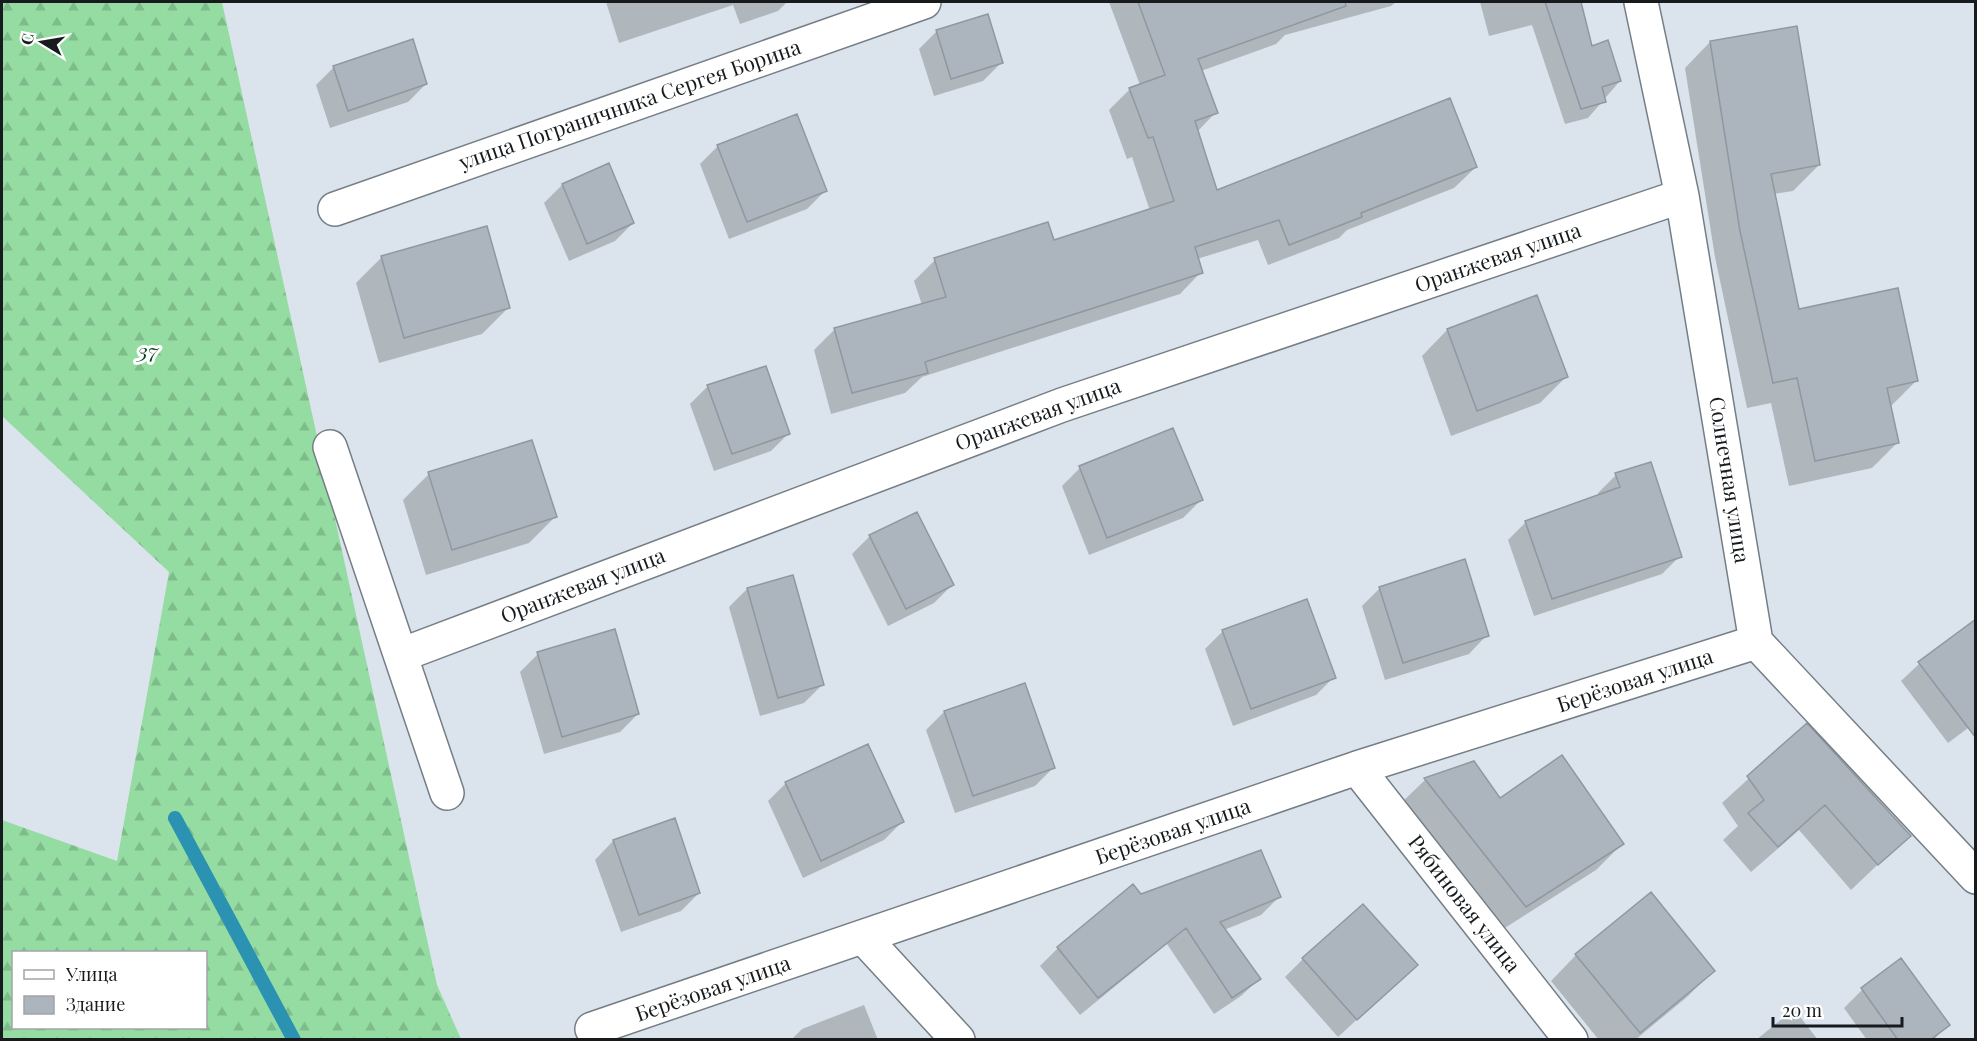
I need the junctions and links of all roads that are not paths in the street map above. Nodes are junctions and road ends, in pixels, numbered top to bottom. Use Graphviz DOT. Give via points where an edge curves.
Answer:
graph roads {
  1 [pos="924,2"];
  2 [pos="1641,2"];
  3 [pos="1683,196"];
  4 [pos="335,208"];
  5 [pos="330,447"];
  6 [pos="1756,642"];
  7 [pos="400,655"];
  8 [pos="1357,768"];
  9 [pos="447,793"];
  10 [pos="1976,878"];
  11 [pos="864,938"];
  12 [pos="592,1029"];
  13 [pos="958,1040"];
  14 [pos="1571,1040"];
  1 -- 4 [label="street, улица Пограничника Сергея Борина"];
  2 -- 3 [label="street, Солнечная улица"];
  3 -- 6 [label="street, Солнечная улица"];
  3 -- 7 [label="street, Оранжевая улица" via="1062,405"];
  5 -- 7 [label="street"];
  6 -- 8 [label="street, Берёзовая улица"];
  6 -- 10 [label="street"];
  7 -- 9 [label="street"];
  8 -- 11 [label="street, Берёзовая улица"];
  8 -- 14 [label="street, Рябиновая улица"];
  11 -- 12 [label="street, Берёзовая улица"];
  11 -- 13 [label="street"];
}
